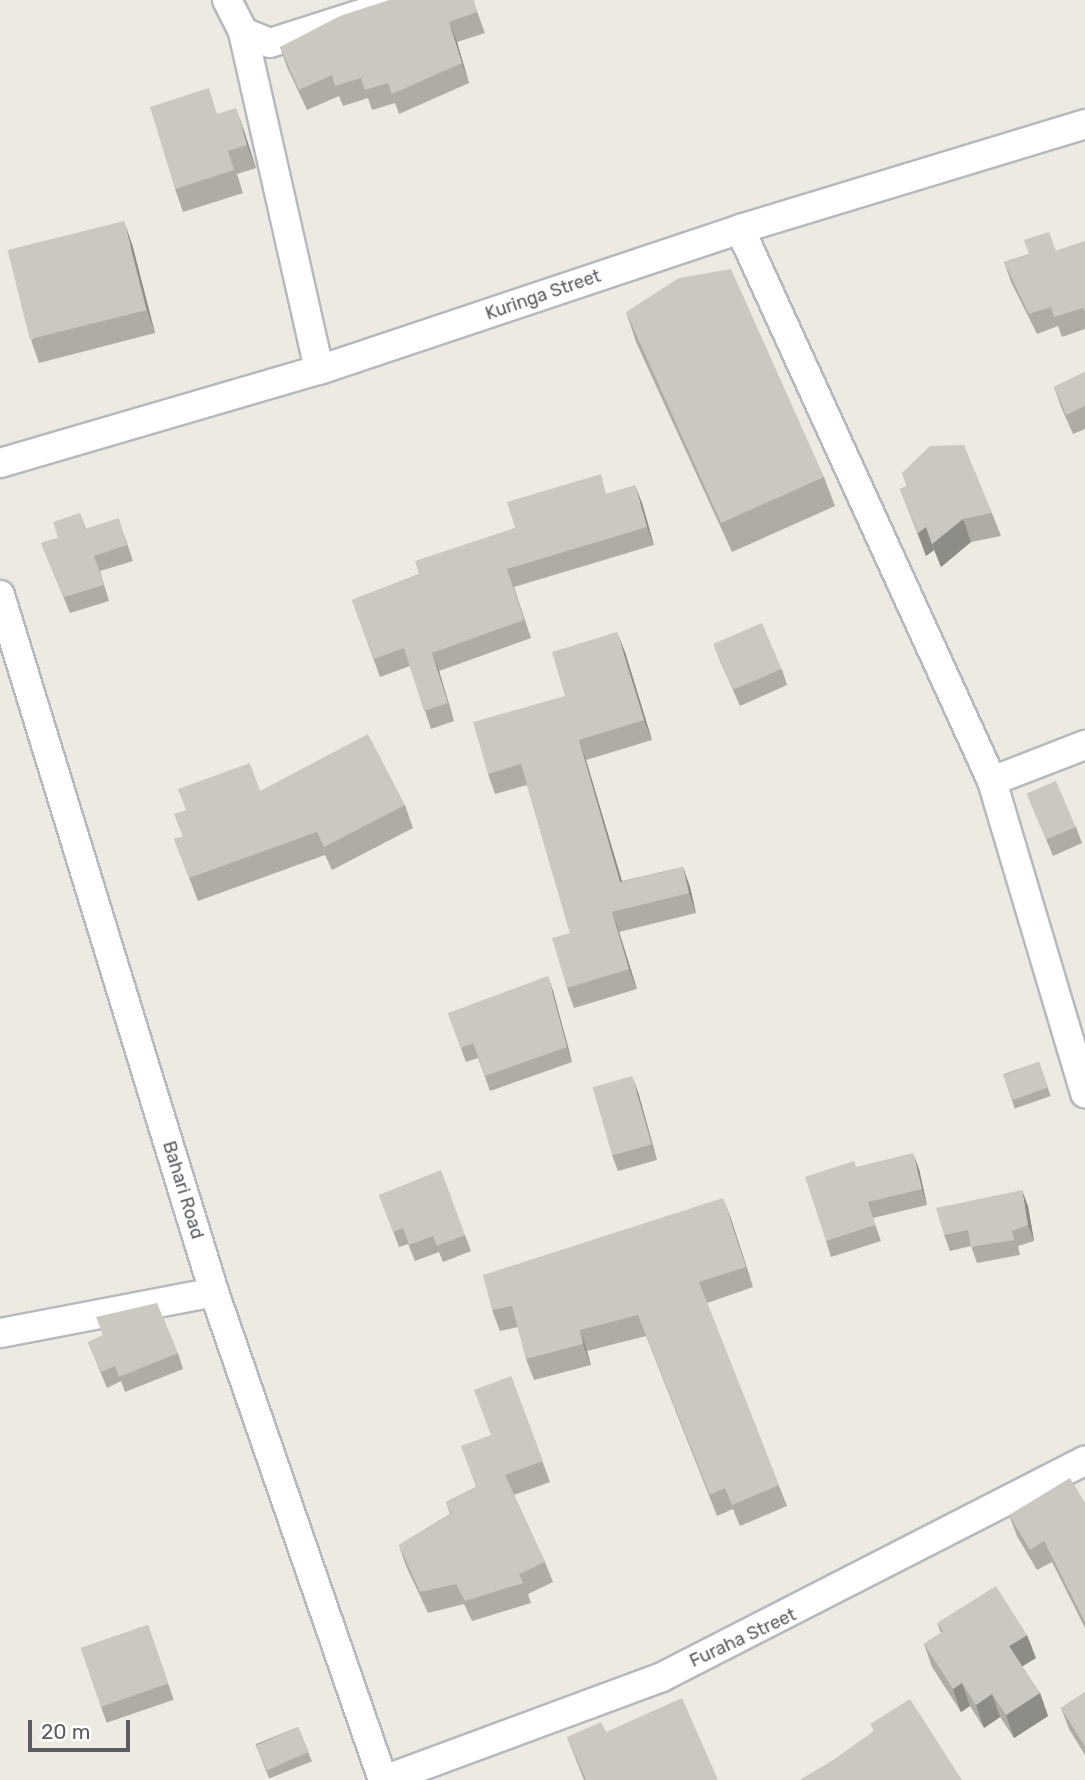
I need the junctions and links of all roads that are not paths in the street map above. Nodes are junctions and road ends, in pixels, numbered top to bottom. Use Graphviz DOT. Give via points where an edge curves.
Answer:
graph roads {
  1 [pos="227,0"];
  2 [pos="405,0"];
  3 [pos="243,32"];
  4 [pos="1085,124"];
  5 [pos="740,229"];
  6 [pos="318,370"];
  7 [pos="0,463"];
  8 [pos="0,594"];
  9 [pos="1085,745"];
  10 [pos="992,782"];
  11 [pos="1085,1093"];
  12 [pos="214,1292"];
  13 [pos="0,1333"];
  14 [pos="1085,1461"];
  15 [pos="383,1780"];
  1 -- 3 [label="street"];
  2 -- 3 [label="street" via="285,41"];
  3 -- 6 [label="street"];
  4 -- 5 [label="street, Kuringa Street"];
  5 -- 6 [label="street, Kuringa Street"];
  5 -- 10 [label="street"];
  6 -- 7 [label="street, Kuringa Street"];
  8 -- 12 [label="street, Bahari Road"];
  9 -- 10 [label="street"];
  10 -- 11 [label="street"];
  12 -- 13 [label="street"];
  12 -- 15 [label="street, Bahari Road"];
  14 -- 15 [label="street, Furaha Street" via="662,1677"];
}
